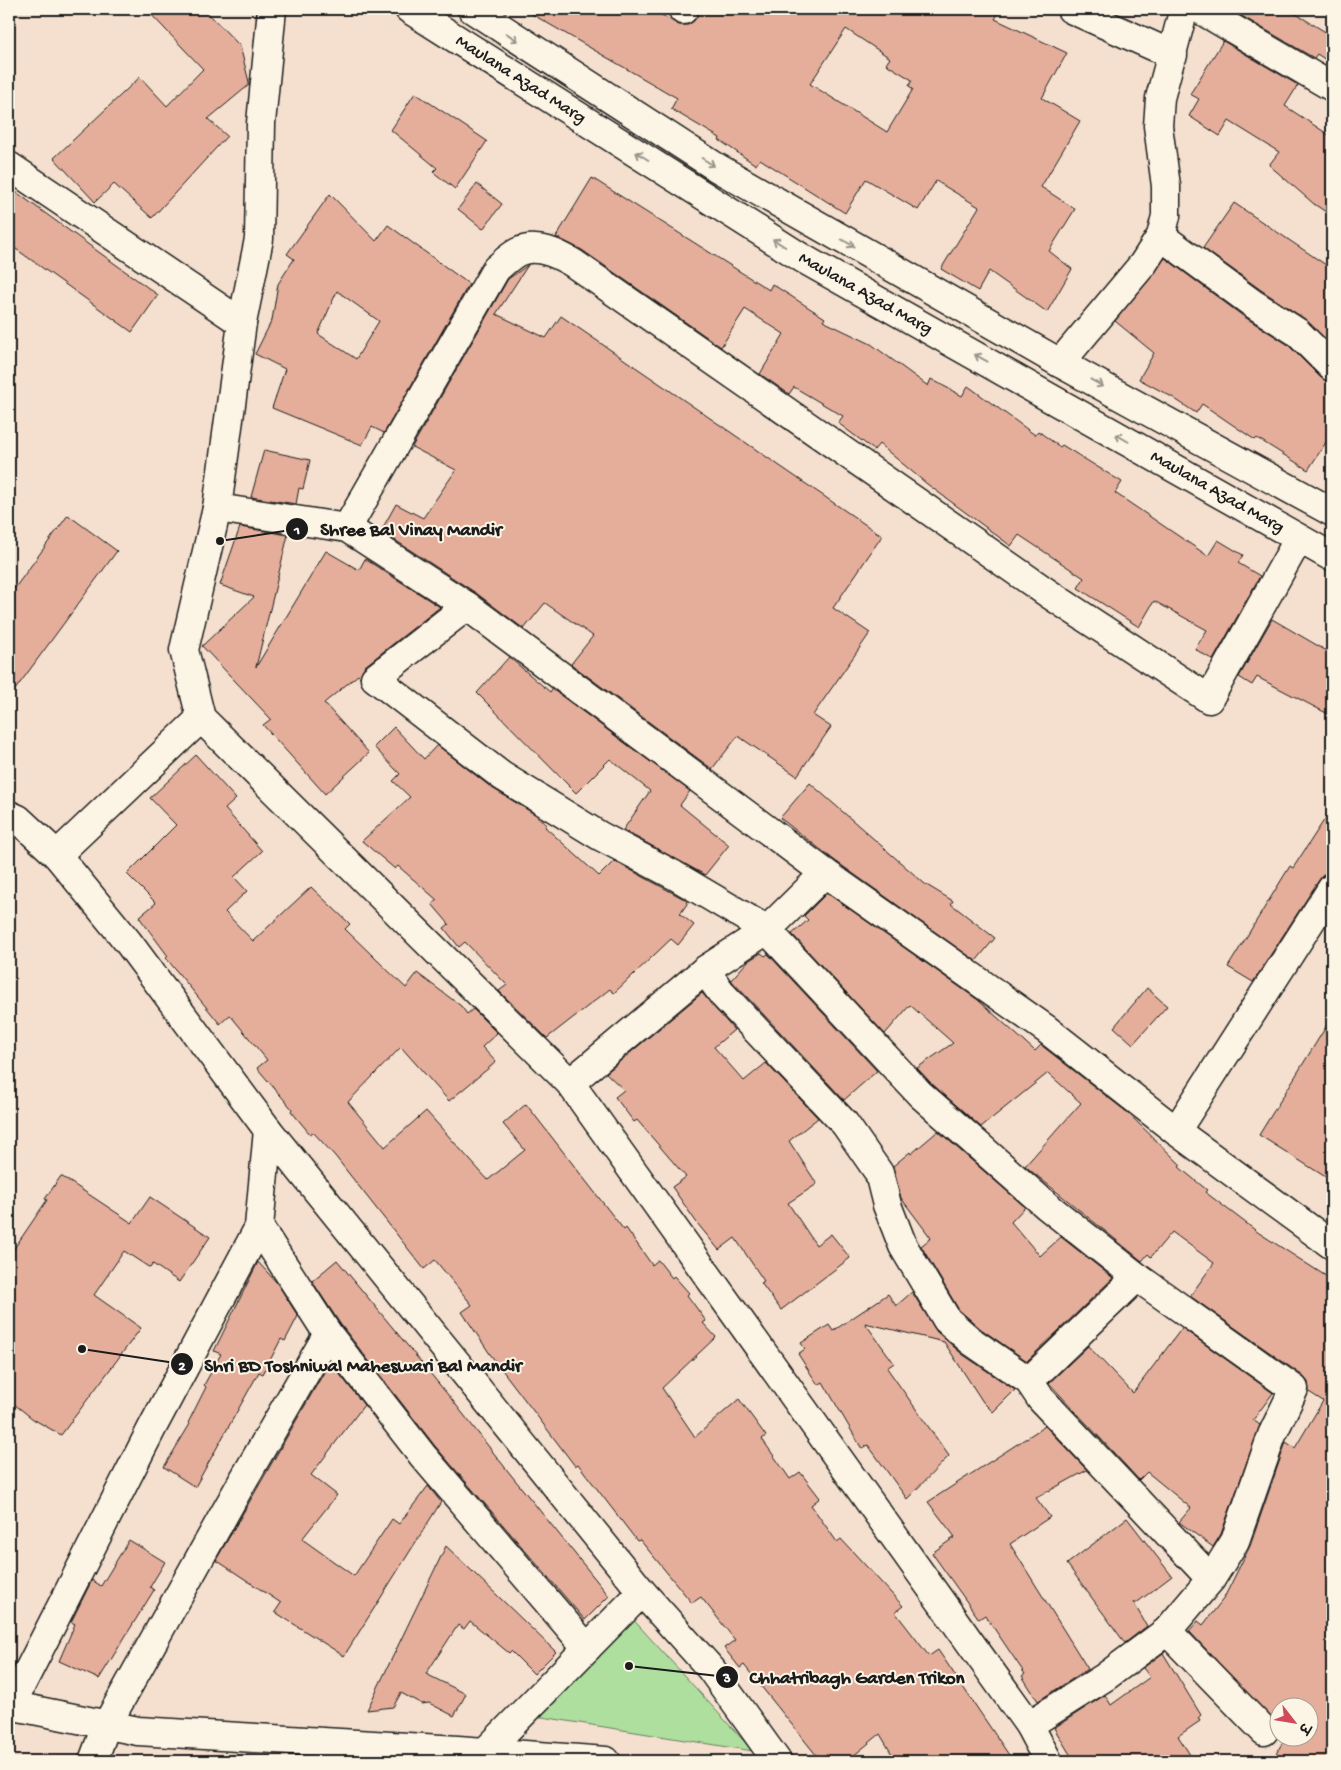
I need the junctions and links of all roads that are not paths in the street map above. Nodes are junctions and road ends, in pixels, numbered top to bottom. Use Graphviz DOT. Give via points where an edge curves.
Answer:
graph roads {
  1 [pos="272,9"];
  2 [pos="409,9"];
  3 [pos="472,9"];
  4 [pos="1071,9"];
  5 [pos="1187,9"];
  6 [pos="1199,9"];
  7 [pos="1173,55"];
  8 [pos="1332,87"];
  9 [pos="9,166"];
  10 [pos="1161,236"];
  11 [pos="242,323"];
  12 [pos="1060,363"];
  13 [pos="1332,367"];
  14 [pos="217,508"];
  15 [pos="1332,512"];
  16 [pos="347,528"];
  17 [pos="1298,540"];
  18 [pos="1332,557"];
  19 [pos="467,606"];
  20 [pos="201,718"];
  21 [pos="9,815"];
  22 [pos="57,855"];
  23 [pos="824,873"];
  24 [pos="1332,888"];
  25 [pos="767,930"];
  26 [pos="704,970"];
  27 [pos="570,1083"];
  28 [pos="268,1130"];
  29 [pos="1176,1131"];
  30 [pos="259,1227"];
  31 [pos="1332,1245"];
  32 [pos="1137,1277"];
  33 [pos="328,1334"];
  34 [pos="1029,1381"];
  35 [pos="1211,1579"];
  36 [pos="642,1592"];
  37 [pos="1167,1631"];
  38 [pos="587,1648"];
  39 [pos="10,1705"];
  40 [pos="1029,1725"];
  41 [pos="106,1726"];
  42 [pos="1264,1731"];
  43 [pos="480,1756"];
  44 [pos="93,1761"];
  45 [pos="606,1761"];
  46 [pos="777,1761"];
  47 [pos="1048,1761"];
  1 -- 11 [label="street" via="260,123 259,239"];
  17 -- 2 [label="street, Maulana Azad Marg, one-way" via="802,258"];
  3 -- 12 [label="street, Maulana Azad Marg, one-way" via="716,166"];
  4 -- 7 [label="street"];
  5 -- 7 [label="street" via="1182,16"];
  6 -- 8 [label="street"];
  7 -- 10 [label="street" via="1159,108 1158,126 1166,186 1166,216"];
  9 -- 11 [label="street"];
  10 -- 12 [label="street" via="1143,264"];
  10 -- 13 [label="street" via="1297,332"];
  11 -- 14 [label="street"];
  12 -- 15 [label="street, Maulana Azad Marg, one-way"];
  14 -- 16 [label="street"];
  14 -- 20 [label="street" via="184,650"];
  16 -- 17 [label="street" via="496,269 518,251 535,248 556,253 573,263 1041,588 1209,698"];
  16 -- 19 [label="street"];
  17 -- 18 [label="street, Maulana Azad Marg"];
  19 -- 23 [label="street"];
  19 -- 25 [label="street" via="375,678 502,776 600,836"];
  20 -- 22 [label="street"];
  20 -- 27 [label="street"];
  21 -- 22 [label="street"];
  22 -- 28 [label="street" via="128,942"];
  23 -- 25 [label="street"];
  23 -- 29 [label="street" via="1046,1029"];
  24 -- 29 [label="street"];
  25 -- 26 [label="street"];
  25 -- 32 [label="street" via="920,1094 1047,1206"];
  26 -- 27 [label="street"];
  26 -- 34 [label="street" via="723,995 845,1124 868,1157 879,1173 903,1246 947,1320 971,1341"];
  27 -- 40 [label="street"];
  28 -- 30 [label="street"];
  28 -- 36 [label="street"];
  29 -- 31 [label="street"];
  30 -- 33 [label="street"];
  30 -- 39 [label="street"];
  32 -- 34 [label="street"];
  32 -- 35 [label="street" via="1294,1389 1272,1435 1235,1541"];
  33 -- 38 [label="street" via="423,1456"];
  33 -- 41 [label="street"];
  34 -- 35 [label="street" via="1041,1399"];
  35 -- 37 [label="street"];
  36 -- 38 [label="street"];
  36 -- 46 [label="street" via="711,1669"];
  37 -- 40 [label="street" via="1105,1677"];
  37 -- 42 [label="street"];
  38 -- 43 [label="street"];
  39 -- 41 [label="street"];
  40 -- 47 [label="street"];
  41 -- 43 [label="street"];
  41 -- 44 [label="street"];
  43 -- 45 [label="street"];
}
